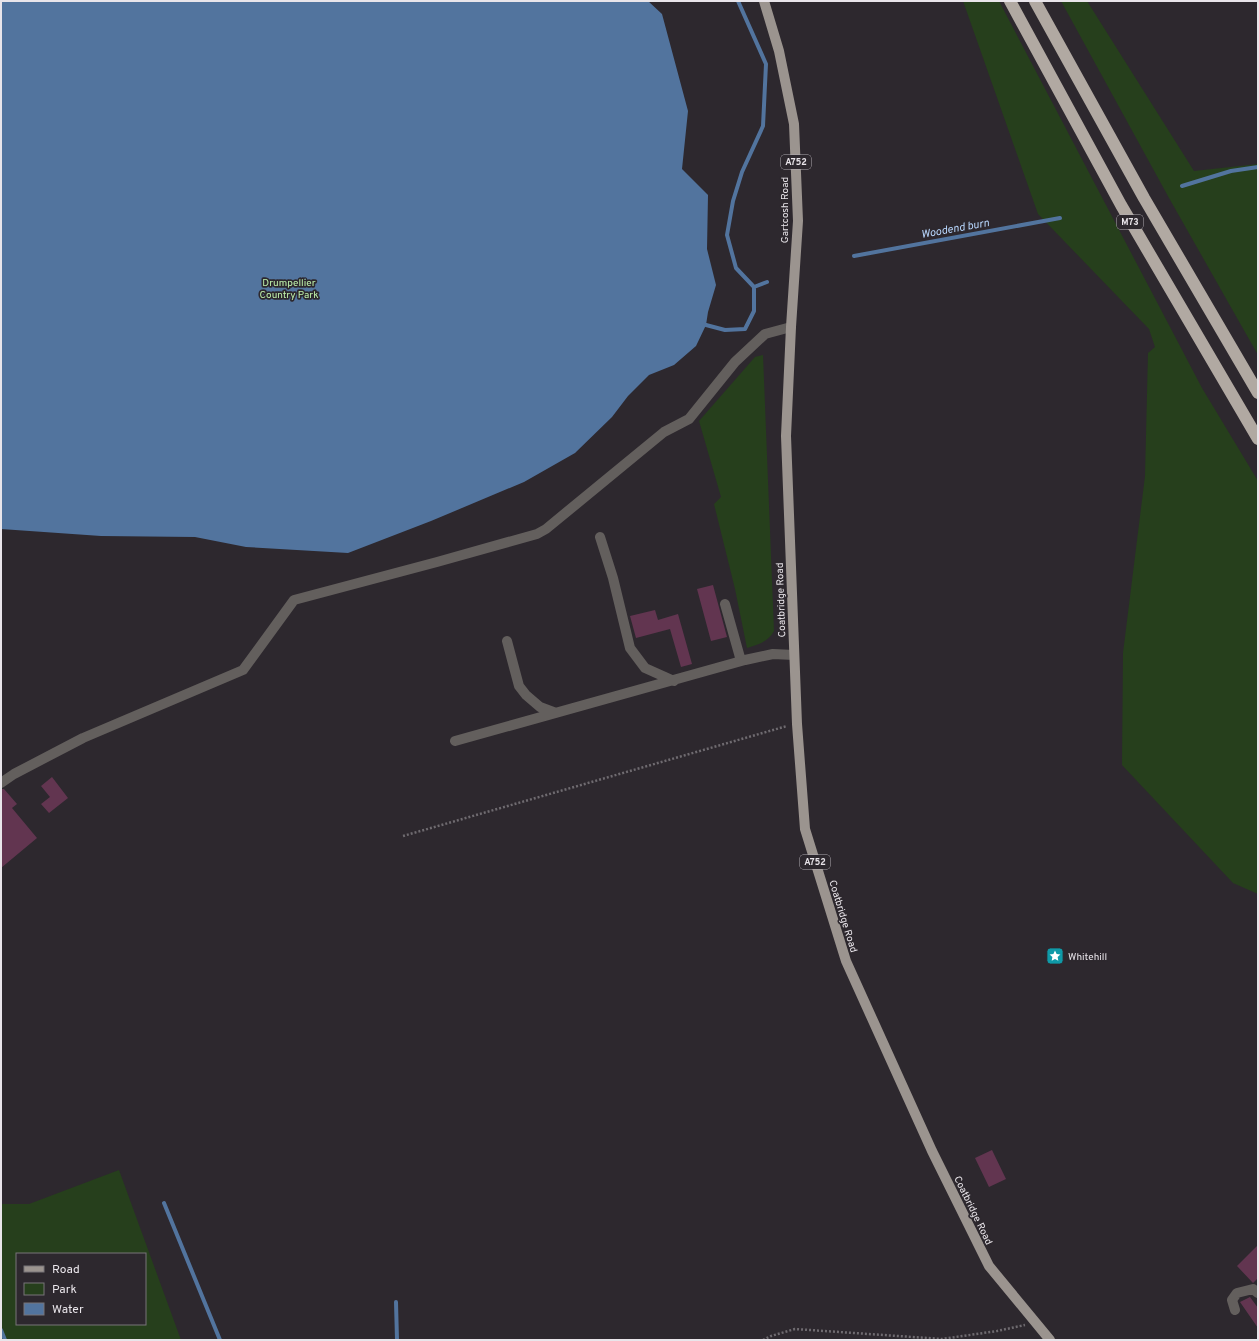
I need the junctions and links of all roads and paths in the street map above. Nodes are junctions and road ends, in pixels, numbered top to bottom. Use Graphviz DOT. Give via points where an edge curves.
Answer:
graph roads {
  1 [pos="764,1"];
  2 [pos="1010,1"];
  3 [pos="1035,1"];
  4 [pos="791,327"];
  5 [pos="1258,393"];
  6 [pos="1258,439"];
  7 [pos="600,537"];
  8 [pos="725,604"];
  9 [pos="507,640"];
  10 [pos="794,655"];
  11 [pos="741,661"];
  12 [pos="674,681"];
  13 [pos="556,713"];
  14 [pos="797,724"];
  15 [pos="455,741"];
  16 [pos="1,783"];
  17 [pos="403,836"];
  18 [pos="1258,1293"];
  19 [pos="1235,1310"];
  20 [pos="1036,1322"];
  21 [pos="763,1340"];
  22 [pos="1050,1340"];
  1 -- 4 [label="main road, Gartcosh Road / A752" via="779,50 794,124 798,221"];
  2 -- 6 [label="highway, M73" via="1120,205"];
  3 -- 5 [label="highway, M73" via="1144,198"];
  4 -- 10 [label="main road, Coatbridge Road / A752" via="786,436"];
  4 -- 16 [label="street" via="765,334 735,362 689,419 664,432 537,534 294,600 243,670 83,738"];
  7 -- 12 [label="street" via="630,648 645,668"];
  8 -- 11 [label="street"];
  9 -- 13 [label="street" via="519,686 540,707"];
  10 -- 11 [label="street" via="773,654"];
  10 -- 14 [label="main road, Coatbridge Road / A752"];
  11 -- 12 [label="street"];
  12 -- 13 [label="street"];
  13 -- 15 [label="street"];
  14 -- 17 [label="path"];
  14 -- 20 [label="main road, Coatbridge Road / A752" via="805,830 846,961 932,1151 989,1266"];
  18 -- 19 [label="street" via="1253,1289 1237,1293 1232,1300"];
  20 -- 21 [label="path" via="942,1339 795,1329"];
  20 -- 22 [label="main road, Coatbridge Road / A752"];
}
